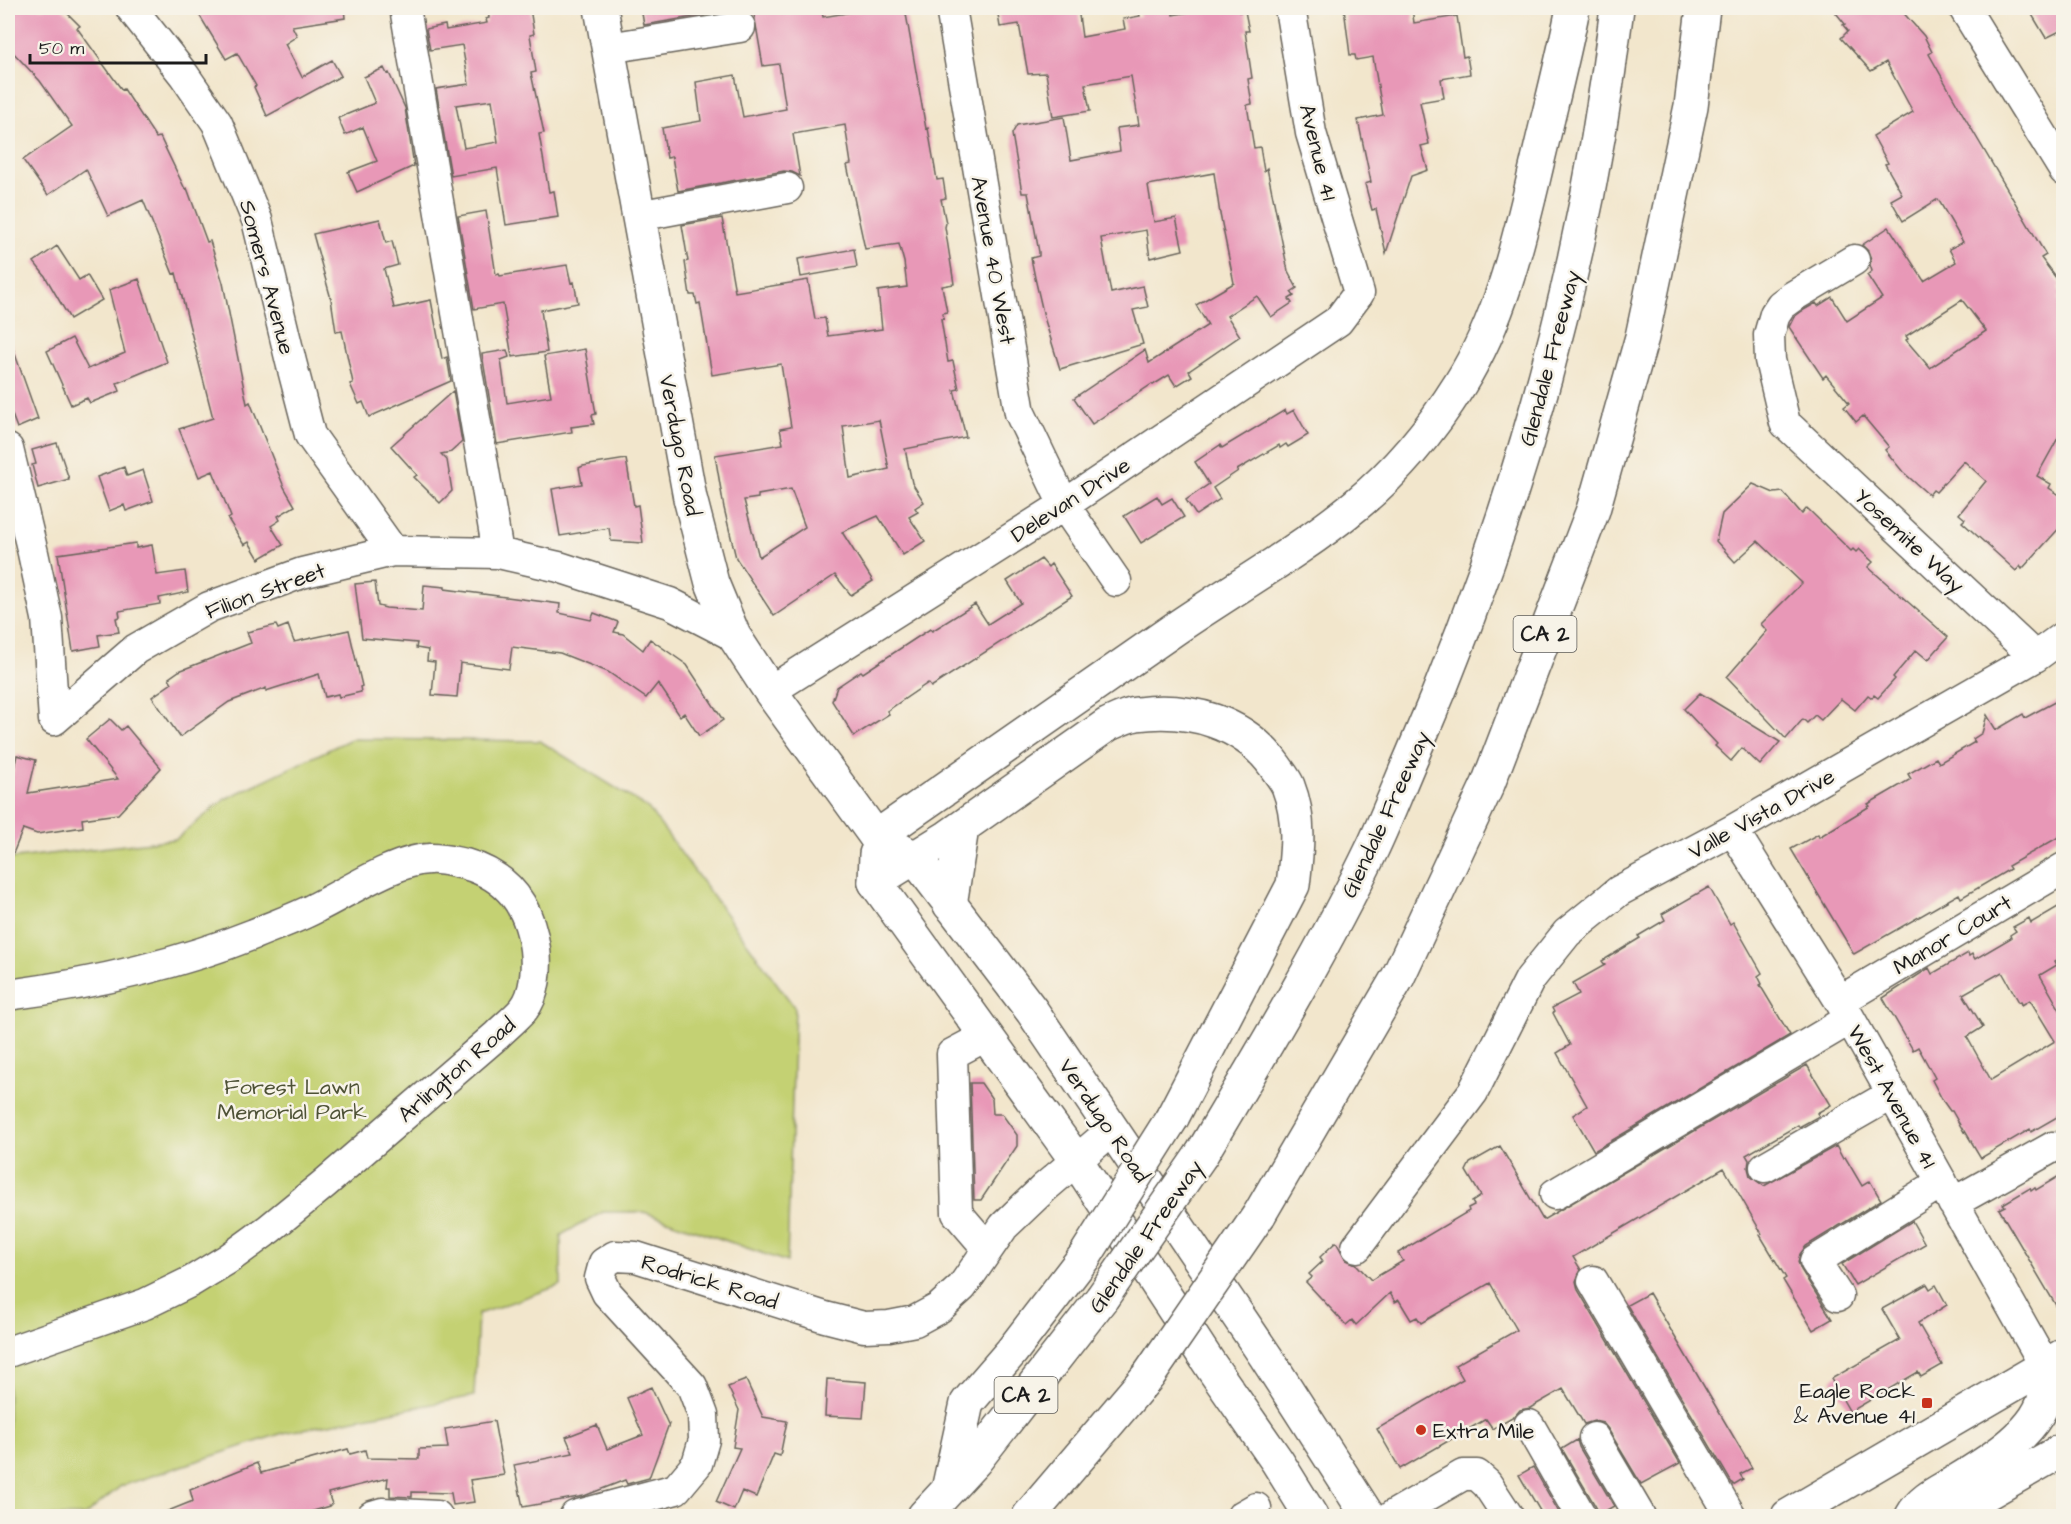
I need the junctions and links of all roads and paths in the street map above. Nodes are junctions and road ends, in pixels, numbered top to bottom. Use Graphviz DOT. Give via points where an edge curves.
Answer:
graph roads {
  1 [pos="131,8"];
  2 [pos="405,8"];
  3 [pos="601,8"];
  4 [pos="951,8"];
  5 [pos="1290,8"];
  6 [pos="1572,8"];
  7 [pos="1617,8"];
  8 [pos="1703,8"];
  9 [pos="1964,8"];
  10 [pos="740,27"];
  11 [pos="608,48"];
  12 [pos="2064,170"];
  13 [pos="787,188"];
  14 [pos="639,216"];
  15 [pos="1854,260"];
  16 [pos="1359,293"];
  17 [pos="8,449"];
  18 [pos="1064,505"];
  19 [pos="393,551"];
  20 [pos="498,553"];
  21 [pos="1116,581"];
  22 [pos="734,636"];
  23 [pos="2064,636"];
  24 [pos="2035,657"];
  25 [pos="770,691"];
  26 [pos="962,828"];
  27 [pos="1733,830"];
  28 [pos="876,837"];
  29 [pos="915,858"];
  30 [pos="2064,868"];
  31 [pos="875,882"];
  32 [pos="950,905"];
  33 [pos="8,995"];
  34 [pos="1845,1010"];
  35 [pos="986,1036"];
  36 [pos="1892,1094"];
  37 [pos="1112,1130"];
  38 [pos="2053,1147"];
  39 [pos="1076,1160"];
  40 [pos="1765,1167"];
  41 [pos="1947,1193"];
  42 [pos="1555,1194"];
  43 [pos="1357,1247"];
  44 [pos="988,1249"];
  45 [pos="1593,1281"];
  46 [pos="1838,1296"];
  47 [pos="8,1352"];
  48 [pos="2054,1361"];
  49 [pos="1529,1425"];
  50 [pos="1594,1438"];
  51 [pos="2064,1449"];
  52 [pos="948,1491"];
  53 [pos="1423,1509"];
  54 [pos="372,1516"];
  55 [pos="437,1516"];
  56 [pos="575,1516"];
  57 [pos="924,1516"];
  58 [pos="1029,1516"];
  59 [pos="1311,1516"];
  60 [pos="1368,1516"];
  61 [pos="1392,1516"];
  62 [pos="1508,1516"];
  63 [pos="1581,1516"];
  64 [pos="1640,1516"];
  65 [pos="1731,1516"];
  66 [pos="1788,1516"];
  67 [pos="1912,1516"];
  68 [pos="1947,1516"];
  1 -- 19 [label="street, Somers Avenue" via="217,123 257,220 310,435"];
  2 -- 20 [label="street"];
  3 -- 11 [label="main road, Verdugo Road"];
  4 -- 18 [label="street, Avenue 40 West" via="1020,413"];
  5 -- 16 [label="street, Avenue 41" via="1311,133"];
  6 -- 28 [label="main road" via="1512,266 1487,334 1455,391 1402,462 1356,505 1306,542"];
  7 -- 52 [label="main road, Glendale Freeway / CA 2, bridge" via="1607,92 1571,278 1531,432 1477,597 1373,846 1313,964 1201,1155 1102,1298"];
  8 -- 58 [label="main road, CA 2, bridge" via="1691,106 1644,325 1593,510 1488,784 1398,977 1259,1215 1149,1375"];
  9 -- 12 [label="street"];
  10 -- 11 [label="street"];
  11 -- 14 [label="main road, Verdugo Road"];
  13 -- 14 [label="street"];
  14 -- 22 [label="main road, Verdugo Road" via="690,498 712,584"];
  15 -- 24 [label="street, Yosemite Way" via="1792,297 1775,314 1768,335 1770,360 1785,423"];
  16 -- 18 [label="street, Delevan Drive" via="1338,321"];
  17 -- 19 [label="street, Filion Street" via="47,618 54,720 136,649 209,607 302,573"];
  18 -- 21 [label="street, Avenue 40 West"];
  18 -- 25 [label="street, Delevan Drive"];
  19 -- 20 [label="street, Filion Street"];
  20 -- 22 [label="street, Filion Street" via="559,567 670,603"];
  22 -- 25 [label="main road, Verdugo Road"];
  23 -- 24 [label="street, Valle Vista Drive"];
  24 -- 27 [label="street, Valle Vista Drive"];
  25 -- 28 [label="main road, Verdugo Road"];
  26 -- 29 [label="main road"];
  26 -- 32 [label="main road"];
  26 -- 52 [label="main road, bridge" via="1107,725 1134,714 1176,711 1212,720 1243,734 1268,756 1287,783 1296,811 1298,847 1293,885 1172,1118 1085,1256 967,1403"];
  27 -- 34 [label="street, West Avenue 41"];
  27 -- 43 [label="street, Valle Vista Drive" via="1618,891 1568,933 1530,979 1473,1092"];
  28 -- 29 [label="main road, Verdugo Road"];
  28 -- 31 [label="main road"];
  29 -- 31 [label="main road"];
  29 -- 32 [label="main road, Verdugo Road"];
  30 -- 34 [label="street, Manor Court"];
  31 -- 35 [label="main road, Verdugo Road"];
  32 -- 37 [label="main road, Verdugo Road" via="1032,1011"];
  33 -- 47 [label="street, Arlington Road" via="89,982 164,964 314,909 400,865 429,859 479,868 499,878 526,914 536,962 525,1008 269,1229 192,1281 145,1304"];
  34 -- 36 [label="street, West Avenue 41"];
  34 -- 42 [label="street, Manor Court"];
  35 -- 39 [label="main road, Verdugo Road"];
  35 -- 44 [label="street" via="952,1054 957,1213"];
  36 -- 40 [label="street"];
  36 -- 41 [label="street, West Avenue 41"];
  37 -- 39 [label="street, Rodrick Road"];
  37 -- 60 [label="main road, Verdugo Road"];
  38 -- 41 [label="street"];
  39 -- 44 [label="street, Rodrick Road" via="1004,1226"];
  39 -- 59 [label="main road, Verdugo Road"];
  41 -- 46 [label="street" via="1815,1261"];
  41 -- 48 [label="street, West Avenue 41"];
  44 -- 56 [label="street, Rodrick Road" via="962,1287 939,1308 915,1321 864,1327 636,1257 615,1256 604,1263 600,1278 608,1293 692,1386 703,1415 704,1440 697,1464 676,1489"];
  45 -- 65 [label="street"];
  48 -- 66 [label="main road"];
  48 -- 67 [label="main road" via="2036,1417 2009,1446 1929,1497"];
  49 -- 63 [label="street"];
  50 -- 64 [label="street"];
  51 -- 68 [label="main road"];
  52 -- 57 [label="main road, Glendale Freeway / CA 2"];
  53 -- 61 [label="street"];
  53 -- 62 [label="street" via="1463,1475 1477,1475"];
  54 -- 55 [label="street"];
}
